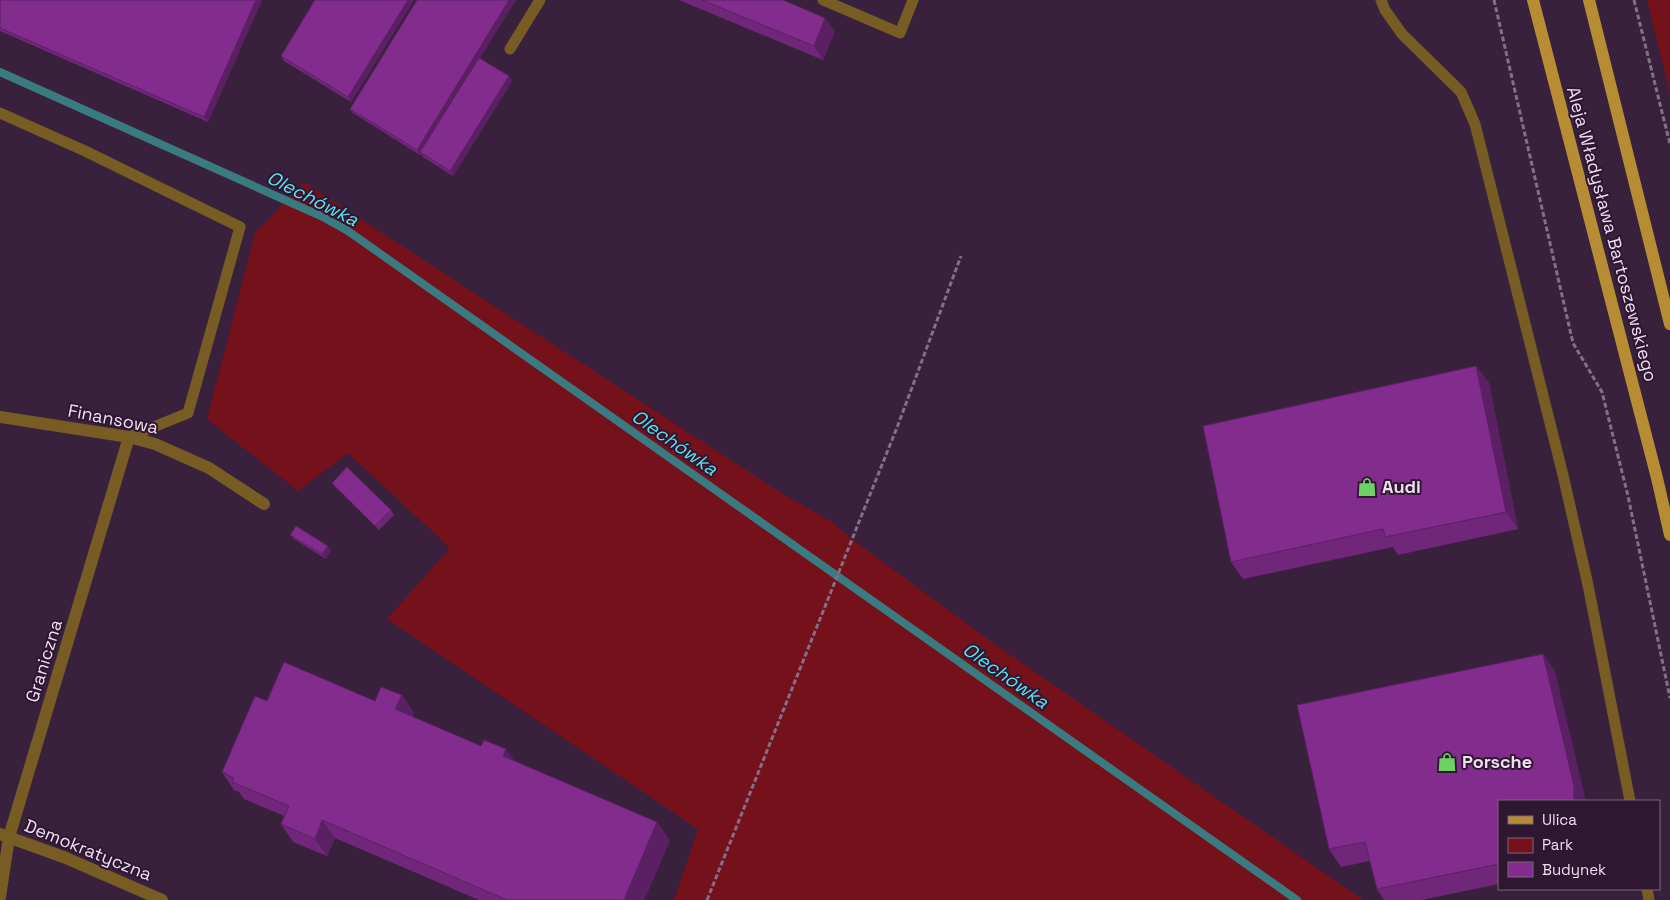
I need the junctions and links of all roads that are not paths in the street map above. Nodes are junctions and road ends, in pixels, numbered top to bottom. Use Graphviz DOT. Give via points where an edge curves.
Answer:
graph roads {
  1 [pos="540,0"];
  2 [pos="823,0"];
  3 [pos="913,0"];
  4 [pos="1381,0"];
  5 [pos="1534,0"];
  6 [pos="1588,0"];
  7 [pos="510,49"];
  8 [pos="0,113"];
  9 [pos="1670,324"];
  10 [pos="0,417"];
  11 [pos="129,437"];
  12 [pos="264,504"];
  13 [pos="1670,535"];
  14 [pos="1630,800"];
  15 [pos="5,836"];
  16 [pos="0,897"];
  17 [pos="162,900"];
  1 -- 7 [label="lane"];
  2 -- 3 [label="lane" via="900,33"];
  4 -- 14 [label="lane" via="1402,34 1461,92 1475,124 1567,492"];
  5 -- 13 [label="main road, Aleja Władysława Bartoszewskiego"];
  6 -- 9 [label="main road, Aleja Władysława Bartoszewskiego"];
  8 -- 11 [label="lane" via="240,227 188,413"];
  10 -- 11 [label="street, Finansowa"];
  11 -- 12 [label="street, Finansowa" via="183,455"];
  11 -- 15 [label="street, Graniczna"];
  15 -- 16 [label="street, Graniczna"];
  15 -- 17 [label="street, Demokratyczna" via="66,858"];
}
